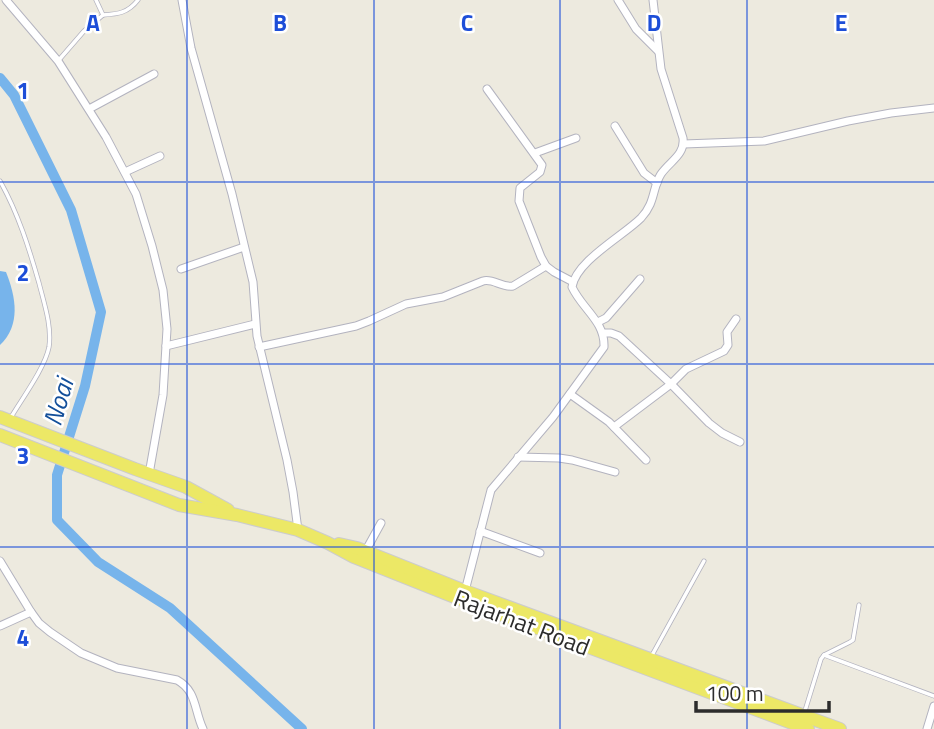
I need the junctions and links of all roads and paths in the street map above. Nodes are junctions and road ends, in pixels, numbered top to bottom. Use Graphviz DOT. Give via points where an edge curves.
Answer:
graph roads {
  1 [pos="6,0"];
  2 [pos="96,0"];
  3 [pos="138,0"];
  4 [pos="182,0"];
  5 [pos="618,0"];
  6 [pos="653,0"];
  7 [pos="103,15"];
  8 [pos="658,51"];
  9 [pos="58,61"];
  10 [pos="153,74"];
  11 [pos="486,89"];
  12 [pos="934,108"];
  13 [pos="89,109"];
  14 [pos="615,126"];
  15 [pos="576,138"];
  16 [pos="684,144"];
  17 [pos="535,153"];
  18 [pos="160,156"];
  19 [pos="125,173"];
  20 [pos="0,181"];
  21 [pos="657,183"];
  22 [pos="244,247"];
  23 [pos="546,266"];
  24 [pos="181,269"];
  25 [pos="639,279"];
  26 [pos="573,282"];
  27 [pos="736,319"];
  28 [pos="598,322"];
  29 [pos="255,324"];
  30 [pos="604,333"];
  31 [pos="166,346"];
  32 [pos="259,347"];
  33 [pos="671,384"];
  34 [pos="570,394"];
  35 [pos="4,419"];
  36 [pos="614,427"];
  37 [pos="0,435"];
  38 [pos="740,442"];
  39 [pos="518,457"];
  40 [pos="646,460"];
  41 [pos="615,472"];
  42 [pos="149,474"];
  43 [pos="237,515"];
  44 [pos="381,523"];
  45 [pos="298,530"];
  46 [pos="480,531"];
  47 [pos="328,542"];
  48 [pos="365,552"];
  49 [pos="540,553"];
  50 [pos="0,561"];
  51 [pos="704,561"];
  52 [pos="465,591"];
  53 [pos="859,605"];
  54 [pos="31,612"];
  55 [pos="0,626"];
  56 [pos="824,655"];
  57 [pos="650,659"];
  58 [pos="934,696"];
  59 [pos="934,706"];
  60 [pos="804,716"];
  61 [pos="203,729"];
  62 [pos="808,729"];
  63 [pos="840,729"];
  64 [pos="927,729"];
  1 -- 9 [label="street"];
  2 -- 7 [label="lane"];
  3 -- 7 [label="lane" via="125,12"];
  4 -- 22 [label="street"];
  5 -- 8 [label="street" via="636,29"];
  6 -- 8 [label="street"];
  7 -- 9 [label="lane"];
  8 -- 16 [label="street"];
  9 -- 13 [label="street"];
  10 -- 13 [label="street"];
  11 -- 17 [label="street"];
  12 -- 16 [label="street" via="848,121 764,141"];
  13 -- 19 [label="street"];
  14 -- 21 [label="street" via="644,173"];
  15 -- 17 [label="street"];
  16 -- 21 [label="street"];
  17 -- 23 [label="street" via="542,170 520,188 519,201"];
  18 -- 19 [label="street"];
  19 -- 31 [label="street" via="136,194 158,268"];
  20 -- 35 [label="lane" via="31,255 46,308 49,345 41,367"];
  21 -- 26 [label="street" via="643,216 595,255"];
  22 -- 24 [label="street"];
  22 -- 29 [label="street" via="254,290"];
  23 -- 26 [label="street"];
  23 -- 32 [label="street" via="513,286 488,279 443,298 406,304 356,326"];
  25 -- 28 [label="street"];
  26 -- 28 [label="street" via="574,292"];
  27 -- 33 [label="street" via="727,332 727,348 686,369"];
  28 -- 30 [label="street"];
  29 -- 31 [label="street"];
  29 -- 32 [label="street"];
  30 -- 33 [label="street" via="619,336"];
  30 -- 34 [label="street" via="602,352"];
  31 -- 42 [label="street"];
  32 -- 45 [label="street" via="287,460"];
  33 -- 36 [label="street"];
  33 -- 38 [label="street" via="716,429"];
  34 -- 36 [label="street"];
  34 -- 39 [label="street"];
  35 -- 42 [label="main road"];
  36 -- 40 [label="street"];
  37 -- 43 [label="main road" via="180,505"];
  39 -- 41 [label="street" via="572,460"];
  39 -- 46 [label="street" via="491,490"];
  42 -- 43 [label="main road" via="186,487"];
  43 -- 45 [label="main road, Rajarhat Road"];
  44 -- 48 [label="street"];
  45 -- 47 [label="main road, Rajarhat Road"];
  46 -- 49 [label="street"];
  46 -- 52 [label="street"];
  47 -- 48 [label="main road"];
  47 -- 62 [label="main road, Rajarhat Road" via="462,600"];
  48 -- 52 [label="main road"];
  50 -- 54 [label="street"];
  51 -- 57 [label="lane"];
  52 -- 57 [label="main road"];
  53 -- 56 [label="lane" via="853,639"];
  54 -- 55 [label="street"];
  54 -- 61 [label="street" via="44,628 90,657 185,684"];
  56 -- 58 [label="lane"];
  56 -- 60 [label="lane"];
  57 -- 60 [label="main road"];
  59 -- 64 [label="street"];
  60 -- 63 [label="main road"];
}
